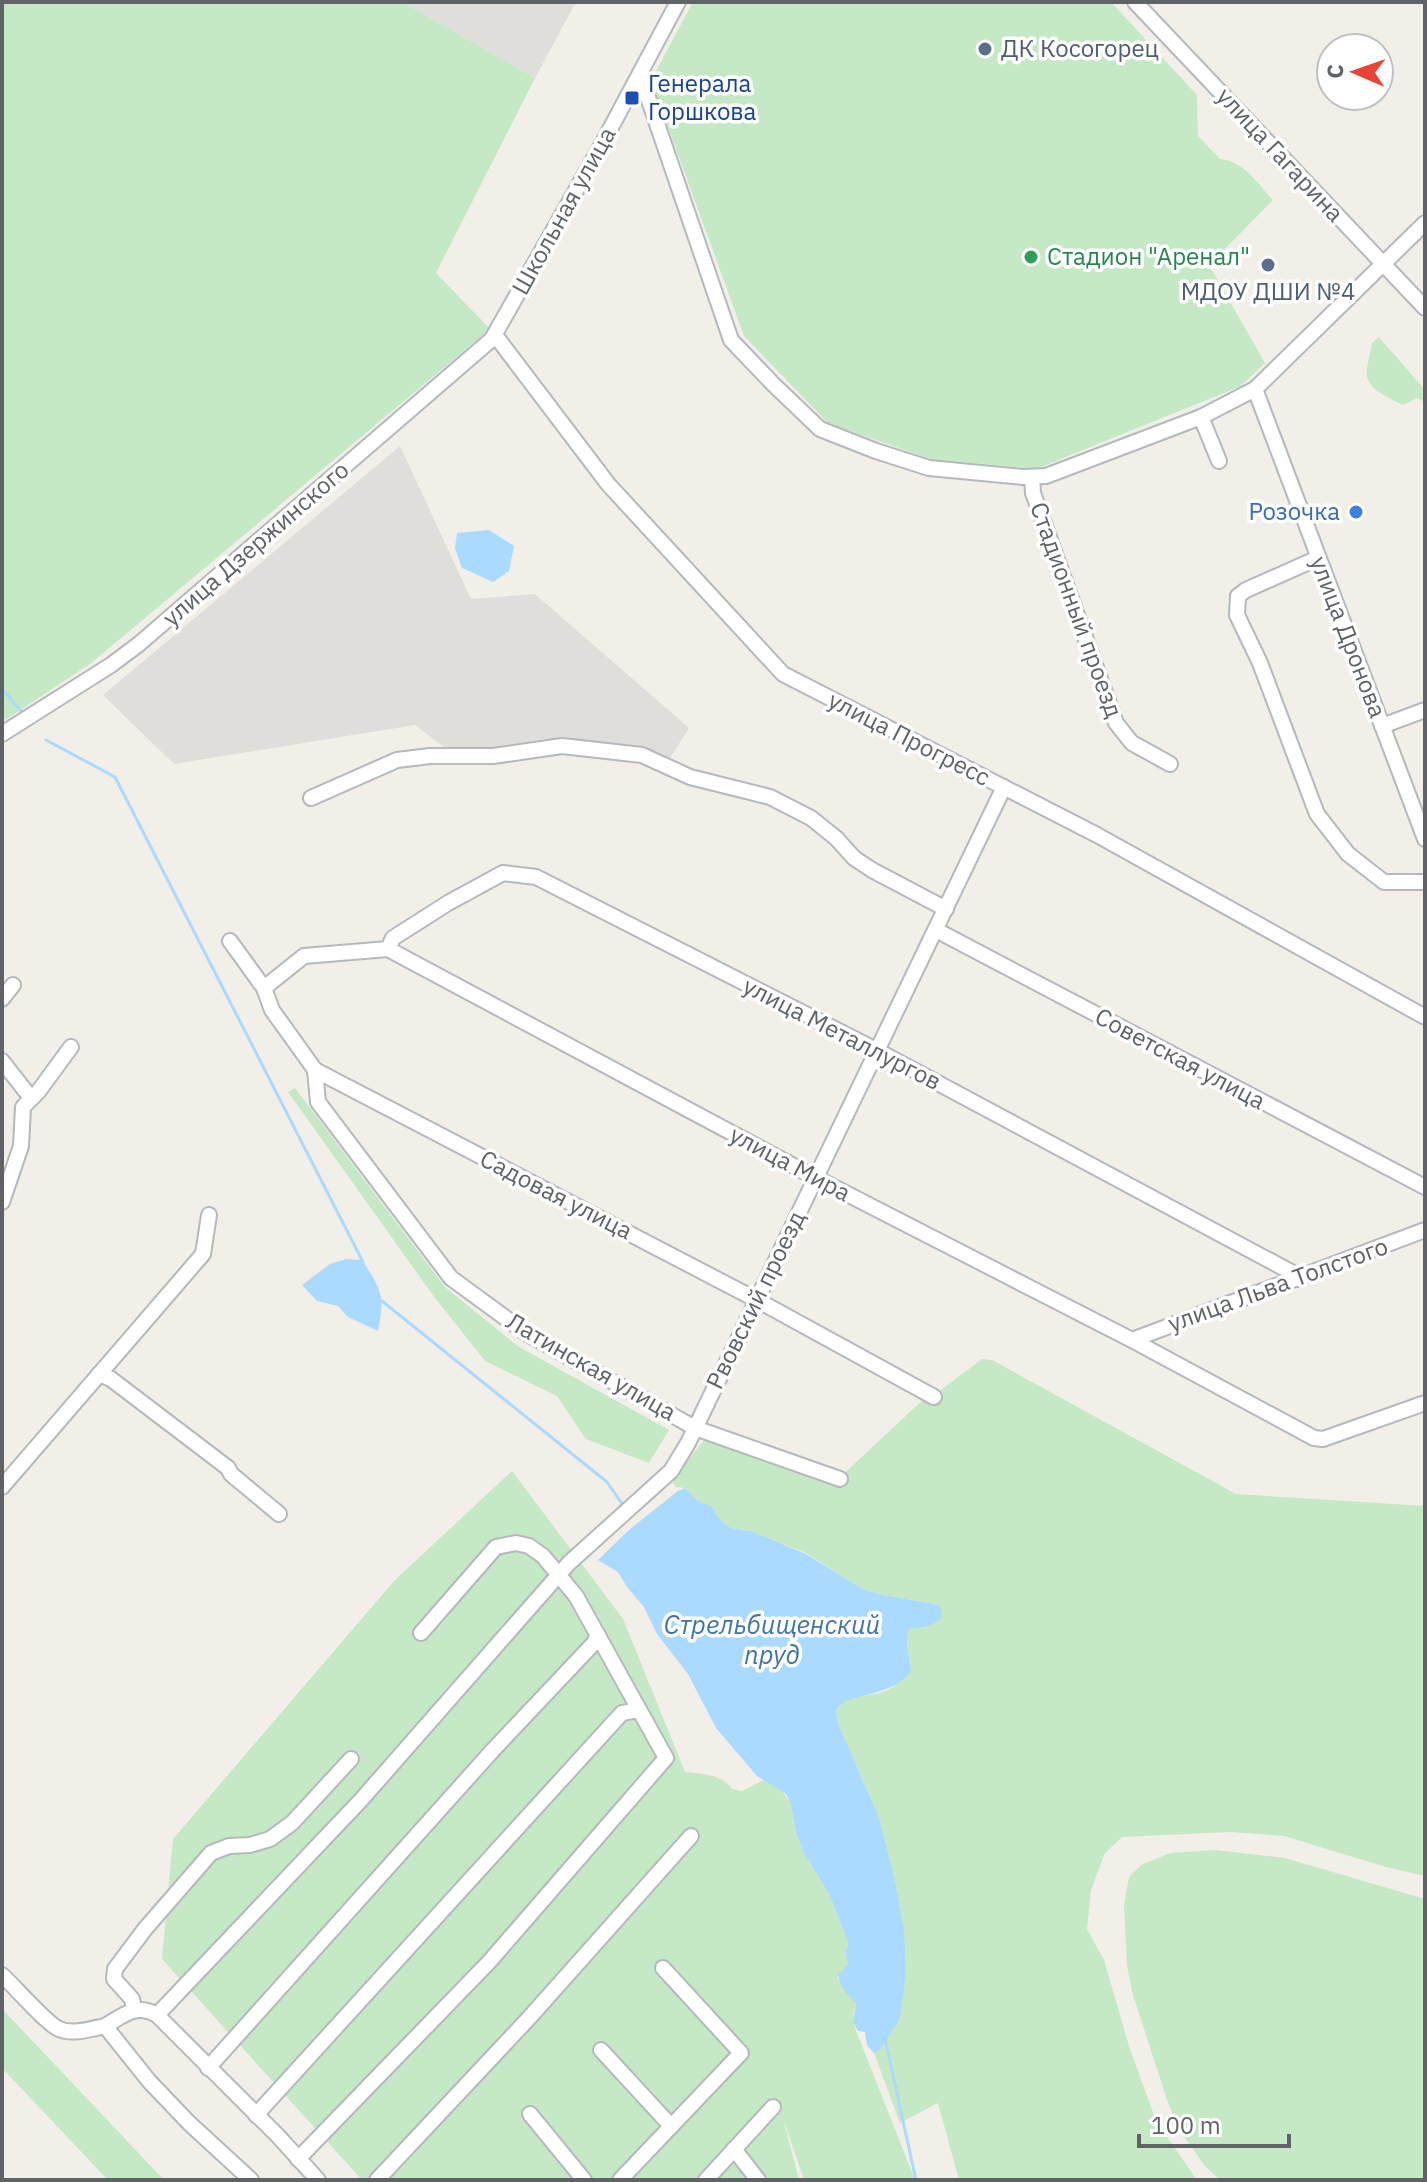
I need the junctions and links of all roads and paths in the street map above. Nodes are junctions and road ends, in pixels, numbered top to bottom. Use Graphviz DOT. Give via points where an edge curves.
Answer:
graph roads {
  1 [pos="678,2"];
  2 [pos="1135,2"];
  3 [pos="640,74"];
  4 [pos="1425,223"];
  5 [pos="1383,264"];
  6 [pos="1425,308"];
  7 [pos="495,335"];
  8 [pos="1255,389"];
  9 [pos="1201,417"];
  10 [pos="1219,461"];
  11 [pos="1032,477"];
  12 [pos="1318,558"];
  13 [pos="1425,710"];
  14 [pos="1382,726"];
  15 [pos="2,734"];
  16 [pos="1170,764"];
  17 [pos="1004,787"];
  18 [pos="311,798"];
  19 [pos="1425,839"];
  20 [pos="1425,882"];
  21 [pos="946,909"];
  22 [pos="936,930"];
  23 [pos="230,941"];
  24 [pos="388,949"];
  25 [pos="13,985"];
  26 [pos="264,988"];
  27 [pos="2,999"];
  28 [pos="1425,1017"];
  29 [pos="71,1047"];
  30 [pos="878,1051"];
  31 [pos="2,1061"];
  32 [pos="315,1070"];
  33 [pos="31,1098"];
  34 [pos="816,1178"];
  35 [pos="1425,1187"];
  36 [pos="2,1202"];
  37 [pos="209,1215"];
  38 [pos="1425,1230"];
  39 [pos="1298,1279"];
  40 [pos="755,1299"];
  41 [pos="1132,1340"];
  42 [pos="99,1374"];
  43 [pos="934,1397"];
  44 [pos="1425,1403"];
  45 [pos="695,1428"];
  46 [pos="840,1479"];
  47 [pos="2,1487"];
  48 [pos="279,1514"];
  49 [pos="564,1569"];
  50 [pos="421,1633"];
  51 [pos="598,1635"];
  52 [pos="639,1710"];
  53 [pos="351,1759"];
  54 [pos="691,1836"];
  55 [pos="663,1968"];
  56 [pos="2,1975"];
  57 [pos="134,2008"];
  58 [pos="157,2015"];
  59 [pos="105,2026"];
  60 [pos="601,2050"];
  61 [pos="208,2068"];
  62 [pos="773,2107"];
  63 [pos="530,2114"];
  64 [pos="256,2115"];
  65 [pos="671,2126"];
  66 [pos="734,2149"];
  67 [pos="298,2159"];
  68 [pos="251,2180"];
  69 [pos="318,2180"];
  70 [pos="377,2180"];
  71 [pos="584,2180"];
  72 [pos="620,2180"];
  73 [pos="706,2180"];
  74 [pos="758,2180"];
  1 -- 3 [label="street, Школьная улица"];
  2 -- 5 [label="street, улица Гагарина"];
  3 -- 7 [label="street, Школьная улица"];
  3 -- 11 [label="street" via="731,340 773,384 820,429 876,451 929,468"];
  4 -- 5 [label="street"];
  5 -- 6 [label="street, улица Гагарина"];
  5 -- 8 [label="street"];
  7 -- 15 [label="street, улица Дзержинского" via="139,644"];
  7 -- 17 [label="street, улица Прогресс" via="608,484 783,674"];
  8 -- 9 [label="street"];
  8 -- 12 [label="street, улица Дронова"];
  9 -- 10 [label="street"];
  9 -- 11 [label="street"];
  11 -- 16 [label="street, Стадионный проезд" via="1036,504 1116,723 1132,743"];
  12 -- 14 [label="street, улица Дронова"];
  12 -- 20 [label="street" via="1246,590 1238,596 1237,615 1317,814 1348,854 1384,882"];
  13 -- 14 [label="street"];
  14 -- 19 [label="street, улица Дронова"];
  17 -- 21 [label="street, Рвовский проезд"];
  17 -- 28 [label="street, улица Прогресс"];
  18 -- 21 [label="street" via="397,760 493,756 562,746 642,755 690,777 770,797 811,818 872,870"];
  21 -- 22 [label="street, Рвовский проезд"];
  22 -- 30 [label="street, Рвовский проезд"];
  22 -- 35 [label="street, Советская улица"];
  23 -- 26 [label="street, Садовая улица"];
  24 -- 26 [label="street" via="304,956"];
  24 -- 30 [label="street, улица Металлургов" via="393,938 503,873 536,877"];
  24 -- 34 [label="street, улица Мира"];
  25 -- 27 [label="street"];
  26 -- 32 [label="street, Садовая улица" via="272,1010"];
  29 -- 33 [label="street"];
  30 -- 34 [label="street, Рвовский проезд"];
  30 -- 39 [label="street, улица Металлургов"];
  31 -- 33 [label="street"];
  32 -- 40 [label="street, Садовая улица"];
  32 -- 45 [label="street, Латинская улица" via="318,1102 451,1278 526,1333"];
  33 -- 36 [label="street" via="23,1107 21,1146"];
  34 -- 40 [label="street, Рвовский проезд"];
  34 -- 41 [label="street, улица Мира"];
  37 -- 42 [label="street" via="203,1254"];
  38 -- 39 [label="street, улица Льва Толстого"];
  39 -- 41 [label="street, улица Льва Толстого"];
  40 -- 43 [label="street, Садовая улица"];
  40 -- 45 [label="street, Рвовский проезд"];
  41 -- 44 [label="street, улица Мира" via="1314,1438"];
  42 -- 47 [label="street"];
  42 -- 48 [label="street" via="228,1468"];
  45 -- 46 [label="street, Латинская улица"];
  45 -- 49 [label="street, Рвовский проезд" via="671,1471"];
  49 -- 50 [label="street" via="529,1546 496,1547"];
  49 -- 51 [label="street"];
  49 -- 58 [label="street, Рвовский проезд" via="361,1800"];
  51 -- 52 [label="street"];
  51 -- 61 [label="street"];
  52 -- 64 [label="street" via="622,1713"];
  52 -- 67 [label="street" via="666,1758 489,1962"];
  53 -- 57 [label="street" via="292,1823 270,1839 211,1853 190,1876 115,1969 114,1979"];
  54 -- 70 [label="street"];
  55 -- 65 [label="street" via="741,2053"];
  56 -- 59 [label="street" via="61,2030"];
  57 -- 58 [label="street"];
  57 -- 59 [label="street"];
  58 -- 61 [label="street"];
  59 -- 68 [label="street" via="149,2081"];
  60 -- 65 [label="street"];
  61 -- 64 [label="street"];
  62 -- 66 [label="street"];
  63 -- 71 [label="street"];
  64 -- 67 [label="street"];
  65 -- 72 [label="street"];
  66 -- 73 [label="street"];
  66 -- 74 [label="street"];
  67 -- 69 [label="street"];
}
